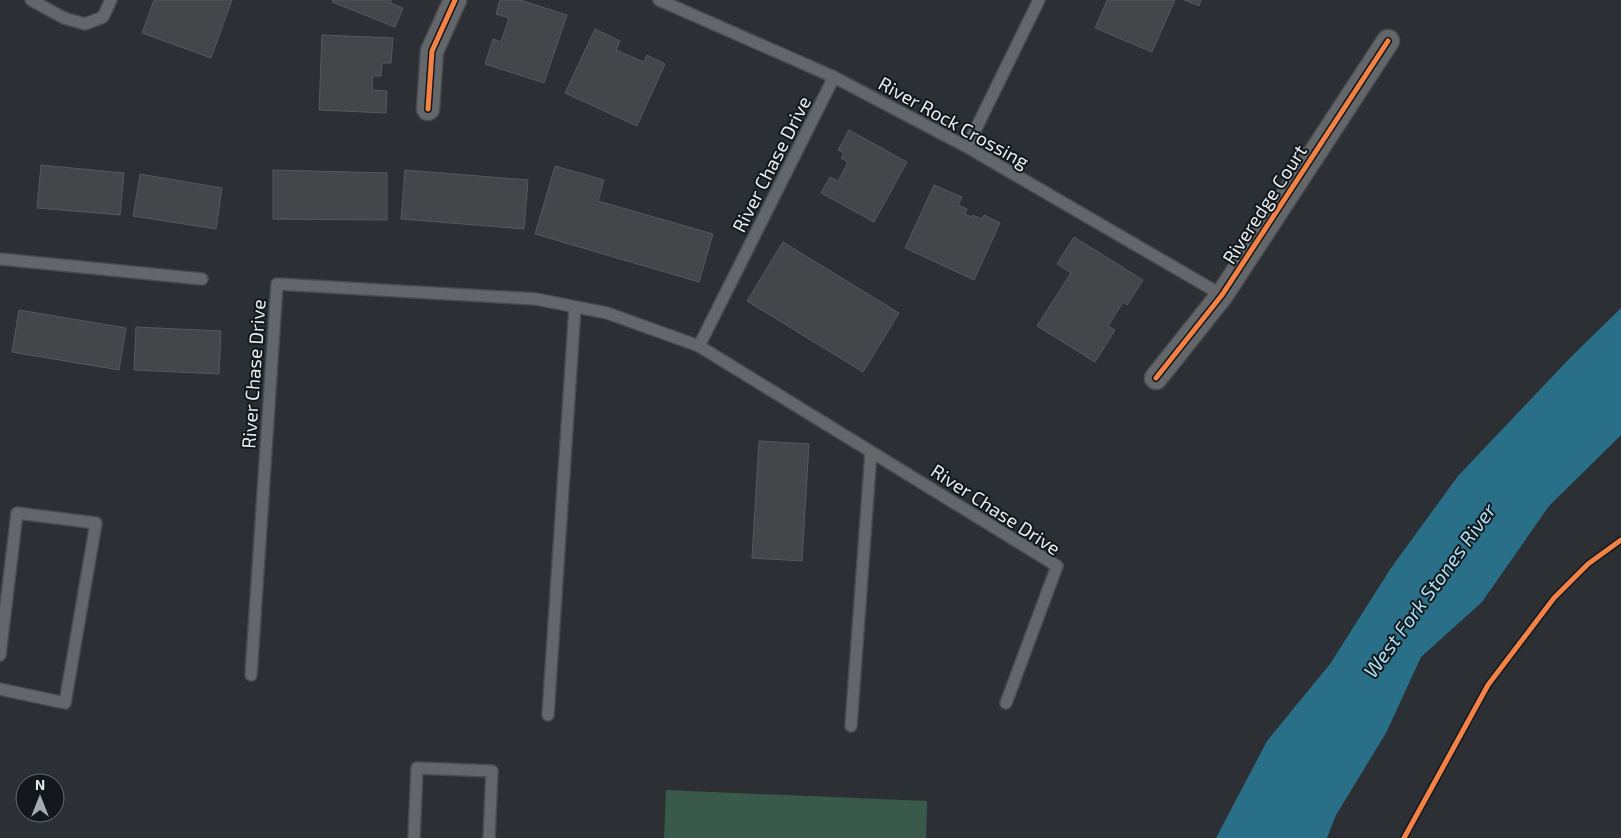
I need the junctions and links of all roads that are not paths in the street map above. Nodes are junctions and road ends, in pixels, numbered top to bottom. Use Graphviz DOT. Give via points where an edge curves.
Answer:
graph roads {
  1 [pos="31,0"];
  2 [pos="111,0"];
  3 [pos="455,0"];
  4 [pos="659,0"];
  5 [pos="1039,0"];
  6 [pos="1388,41"];
  7 [pos="834,77"];
  8 [pos="428,109"];
  9 [pos="967,146"];
  10 [pos="0,258"];
  11 [pos="202,279"];
  12 [pos="1222,295"];
  13 [pos="574,307"];
  14 [pos="699,346"];
  15 [pos="1156,378"];
  16 [pos="871,452"];
  17 [pos="4,601"];
  18 [pos="0,655"];
  19 [pos="250,675"];
  20 [pos="0,689"];
  21 [pos="1006,703"];
  22 [pos="548,715"];
  23 [pos="851,726"];
  24 [pos="414,838"];
  25 [pos="489,838"];
  1 -- 2 [label="lane" via="64,18 85,24 103,17"];
  3 -- 8 [label="street" via="432,52"];
  4 -- 7 [label="lane, River Rock Crossing"];
  5 -- 9 [label="lane"];
  6 -- 12 [label="street, Riveredge Court"];
  7 -- 9 [label="lane, River Rock Crossing"];
  7 -- 14 [label="lane, River Chase Drive"];
  9 -- 12 [label="lane, River Rock Crossing"];
  10 -- 11 [label="lane"];
  12 -- 15 [label="street, Riveredge Court"];
  13 -- 14 [label="lane, River Chase Drive" via="607,313"];
  13 -- 19 [label="lane, River Chase Drive" via="536,299 277,284"];
  13 -- 22 [label="lane"];
  14 -- 16 [label="lane, River Chase Drive"];
  16 -- 21 [label="lane, River Chase Drive" via="1057,566"];
  16 -- 23 [label="lane"];
  17 -- 18 [label="lane"];
  17 -- 20 [label="lane" via="17,513 96,523 65,703"];
  24 -- 25 [label="lane" via="417,768 492,771"];
}
